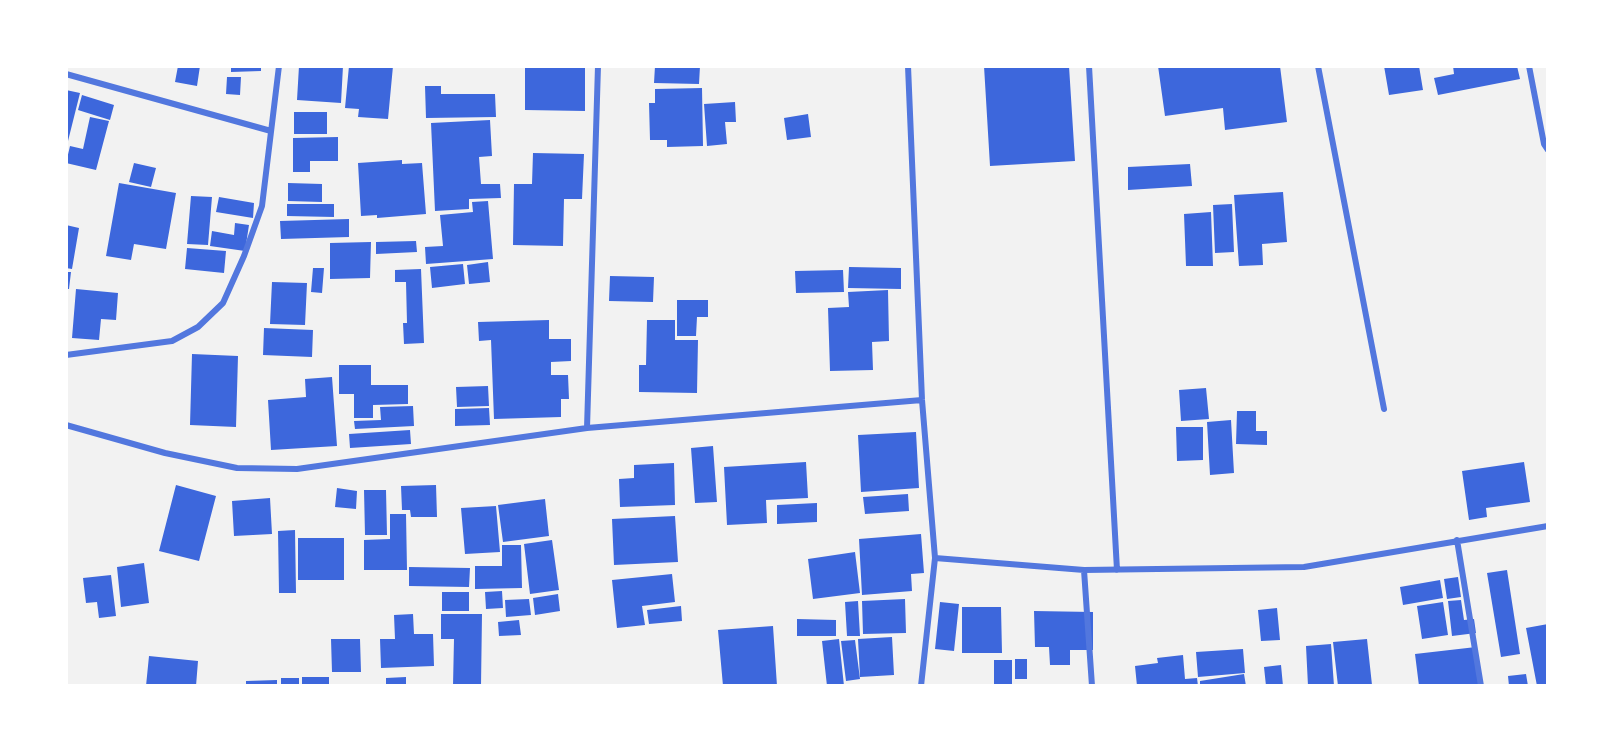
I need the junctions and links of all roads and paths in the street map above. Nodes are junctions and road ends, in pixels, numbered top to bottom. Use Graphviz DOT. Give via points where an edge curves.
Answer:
graph roads {
  1 [pos="279,66"];
  2 [pos="598,66"];
  3 [pos="908,66"];
  4 [pos="1089,66"];
  5 [pos="1318,66"];
  6 [pos="1528,66"];
  7 [pos="66,74"];
  8 [pos="271,131"];
  9 [pos="1548,150"];
  10 [pos="66,355"];
  11 [pos="922,400"];
  12 [pos="1384,409"];
  13 [pos="66,425"];
  14 [pos="587,429"];
  15 [pos="1548,526"];
  16 [pos="1457,540"];
  17 [pos="934,558"];
  18 [pos="1084,570"];
  19 [pos="1117,570"];
  20 [pos="921,686"];
  21 [pos="1092,686"];
  22 [pos="1481,686"];
  1 -- 8 [label="street"];
  2 -- 14 [label="street"];
  3 -- 11 [label="street"];
  4 -- 19 [label="street"];
  5 -- 12 [label="street"];
  6 -- 9 [label="street"];
  7 -- 8 [label="street"];
  8 -- 10 [label="street" via="262,206 223,303 198,327 172,341"];
  11 -- 14 [label="street"];
  11 -- 17 [label="street"];
  13 -- 14 [label="street" via="165,453 247,469 297,469"];
  15 -- 16 [label="street"];
  16 -- 19 [label="street" via="1304,567"];
  16 -- 22 [label="street"];
  17 -- 18 [label="street"];
  17 -- 20 [label="street"];
  18 -- 19 [label="street"];
  18 -- 21 [label="street"];
}
